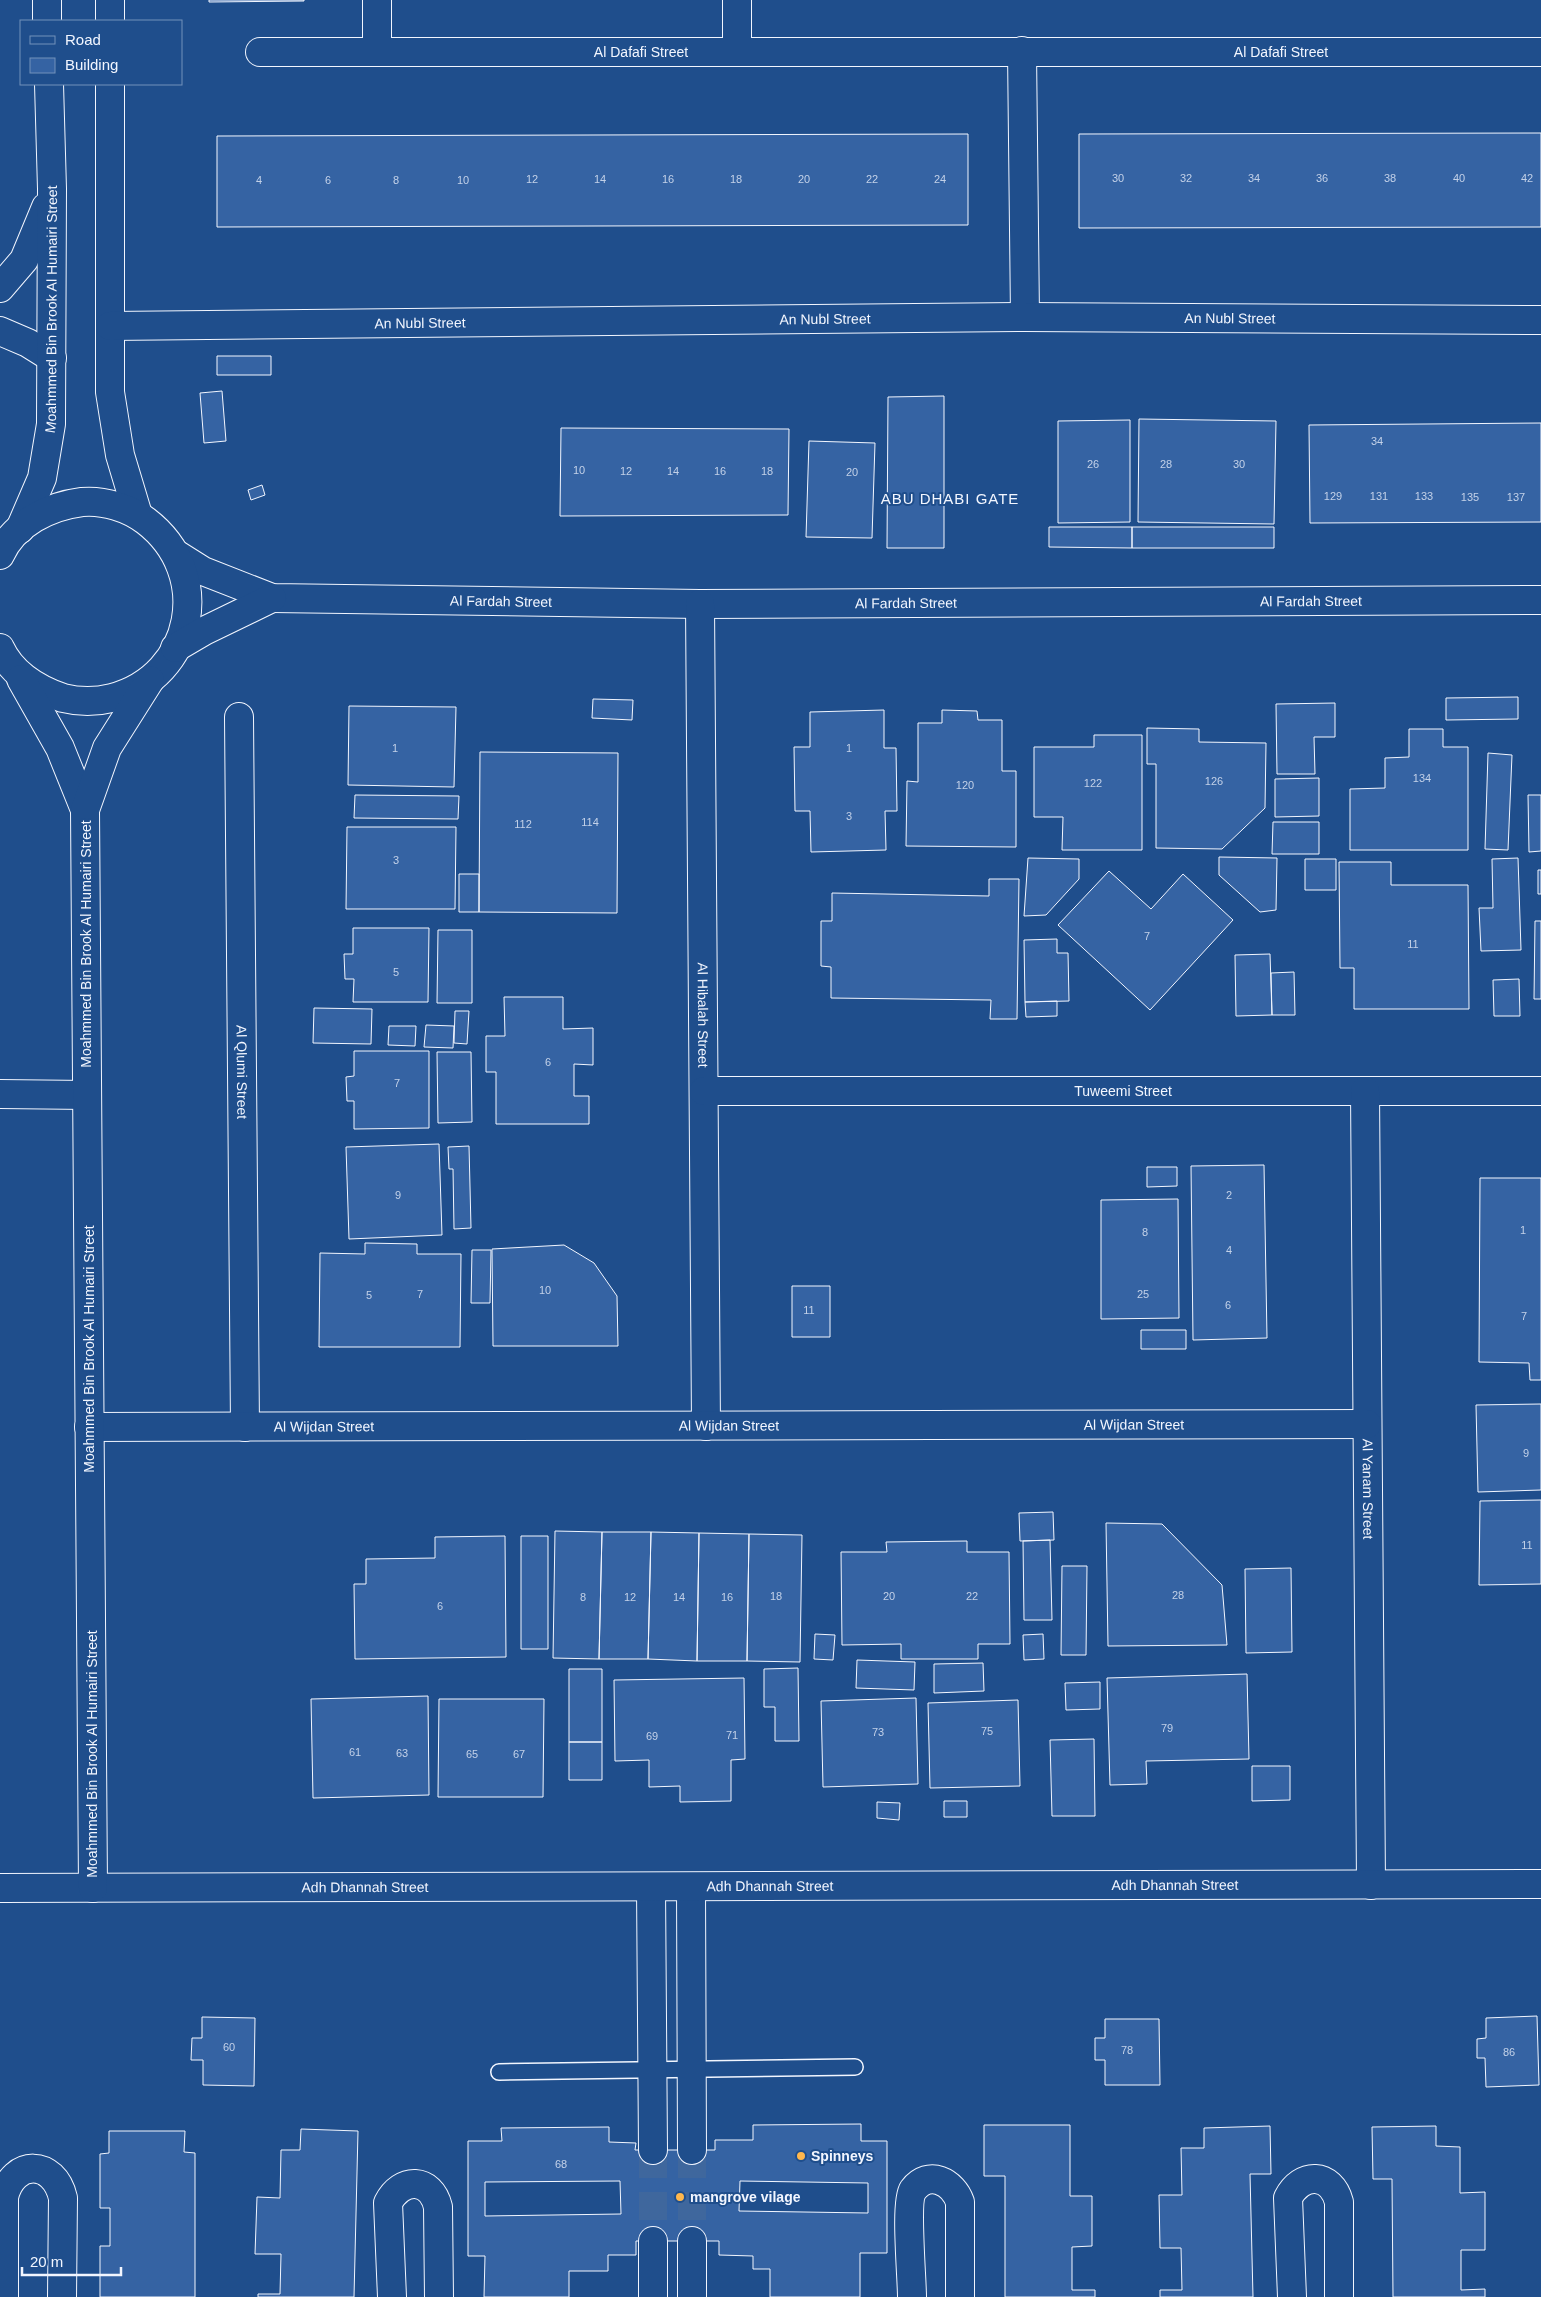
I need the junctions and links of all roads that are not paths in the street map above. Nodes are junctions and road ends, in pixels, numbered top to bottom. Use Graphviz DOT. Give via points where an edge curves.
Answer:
graph roads {
  1 [pos="47,0"];
  2 [pos="110,0"];
  3 [pos="377,0"];
  4 [pos="737,0"];
  5 [pos="47,20"];
  6 [pos="110,20"];
  7 [pos="737,51"];
  8 [pos="1022,51"];
  9 [pos="260,52"];
  10 [pos="377,52"];
  11 [pos="1541,52"];
  12 [pos="49,85"];
  13 [pos="110,85"];
  14 [pos="52,189"];
  15 [pos="0,288"];
  16 [pos="1024,317"];
  17 [pos="1541,320"];
  18 [pos="110,326"];
  19 [pos="0,331"];
  20 [pos="52,358"];
  21 [pos="138,515"];
  22 [pos="7,544"];
  23 [pos="176,554"];
  24 [pos="272,598"];
  25 [pos="1541,600"];
  26 [pos="700,604"];
  27 [pos="175,648"];
  28 [pos="4,656"];
  29 [pos="150,680"];
  30 [pos="239,717"];
  31 [pos="86,810"];
  32 [pos="704,1091"];
  33 [pos="1365,1091"];
  34 [pos="1541,1091"];
  35 [pos="0,1094"];
  36 [pos="87,1095"];
  37 [pos="1368,1424"];
  38 [pos="245,1426"];
  39 [pos="706,1426"];
  40 [pos="89,1427"];
  41 [pos="1371,1884"];
  42 [pos="1541,1884"];
  43 [pos="651,1887"];
  44 [pos="691,1887"];
  45 [pos="0,1888"];
  46 [pos="92,1888"];
  47 [pos="855,2067"];
  48 [pos="691,2069"];
  49 [pos="652,2070"];
  50 [pos="499,2072"];
  51 [pos="653,2150"];
  52 [pos="692,2150"];
  53 [pos="653,2241"];
  54 [pos="692,2242"];
  55 [pos="4,2297"];
  56 [pos="62,2297"];
  57 [pos="392,2297"];
  58 [pos="439,2297"];
  59 [pos="653,2297"];
  60 [pos="692,2297"];
  61 [pos="912,2297"];
  62 [pos="960,2297"];
  63 [pos="1292,2297"];
  64 [pos="1339,2297"];
  1 -- 5 [label="street"];
  2 -- 6 [label="street"];
  3 -- 10 [label="street"];
  4 -- 7 [label="street"];
  7 -- 8 [label="street, Al Dafafi Street"];
  7 -- 10 [label="street, Al Dafafi Street"];
  8 -- 11 [label="street, Al Dafafi Street"];
  8 -- 16 [label="street"];
  9 -- 10 [label="street, Al Dafafi Street"];
  12 -- 14 [label="street, Moahmmed Bin Brook Al Humairi Street"];
  13 -- 18 [label="street"];
  14 -- 15 [label="street" via="24,260"];
  14 -- 20 [label="street, Moahmmed Bin Brook Al Humairi Street"];
  16 -- 17 [label="street, An Nubl Street"];
  16 -- 18 [label="street, An Nubl Street"];
  18 -- 21 [label="street" via="110,392 114,424"];
  19 -- 20 [label="street"];
  20 -- 22 [label="street, Moahmmed Bin Brook Al Humairi Street" via="51,424 42,478"];
  21 -- 22 [label="street" via="114,505 89,502 64,505 40,514"];
  21 -- 23 [label="street" via="160,532"];
  23 -- 24 [label="street, Al Fardah Street" via="203,572"];
  23 -- 27 [label="street" via="186,580 188,608 183,635"];
  24 -- 26 [label="street, Al Fardah Street"];
  24 -- 27 [label="street, Al Fardah Street"];
  25 -- 26 [label="street, Al Fardah Street"];
  26 -- 32 [label="street, Al Hibalah Street"];
  27 -- 29 [label="street" via="170,660"];
  28 -- 29 [label="street" via="22,676 45,692 72,700 99,701 126,694"];
  28 -- 31 [label="street, Moahmmed Bin Brook Al Humairi Street" via="60,748"];
  29 -- 31 [label="street, Moahmmed Bin Brook Al Humairi Street" via="107,748"];
  30 -- 38 [label="street, Al Qlumi Street"];
  31 -- 36 [label="street, Moahmmed Bin Brook Al Humairi Street"];
  32 -- 33 [label="street, Tuweemi Street"];
  32 -- 39 [label="street, Al Hibalah Street"];
  33 -- 34 [label="street, Tuweemi Street"];
  33 -- 37 [label="street, Al Yanam Street"];
  35 -- 36 [label="street"];
  36 -- 40 [label="street, Moahmmed Bin Brook Al Humairi Street"];
  37 -- 39 [label="street, Al Wijdan Street"];
  37 -- 41 [label="street, Al Yanam Street"];
  38 -- 39 [label="street, Al Wijdan Street"];
  38 -- 40 [label="street, Al Wijdan Street"];
  40 -- 46 [label="street, Moahmmed Bin Brook Al Humairi Street"];
  41 -- 42 [label="street, Adh Dhannah Street"];
  41 -- 44 [label="street, Adh Dhannah Street"];
  43 -- 44 [label="street, Adh Dhannah Street"];
  43 -- 46 [label="street, Adh Dhannah Street"];
  43 -- 49 [label="street"];
  44 -- 48 [label="street"];
  45 -- 46 [label="street, Adh Dhannah Street"];
  47 -- 48 [label="lane"];
  48 -- 49 [label="lane"];
  48 -- 52 [label="street"];
  49 -- 50 [label="lane"];
  49 -- 51 [label="street"];
  53 -- 59 [label="street"];
  54 -- 60 [label="street"];
  55 -- 56 [label="street" via="4,2197 7,2185 15,2174 27,2169 40,2169 52,2175 60,2185 63,2198"];
  57 -- 58 [label="street" via="388,2204 400,2187 420,2184 436,2197 438,2207"];
  61 -- 62 [label="street" via="909,2198 921,2182 931,2179 950,2184 960,2202"];
  63 -- 64 [label="street" via="1288,2198 1300,2182 1320,2179 1336,2192 1339,2202"];
}
